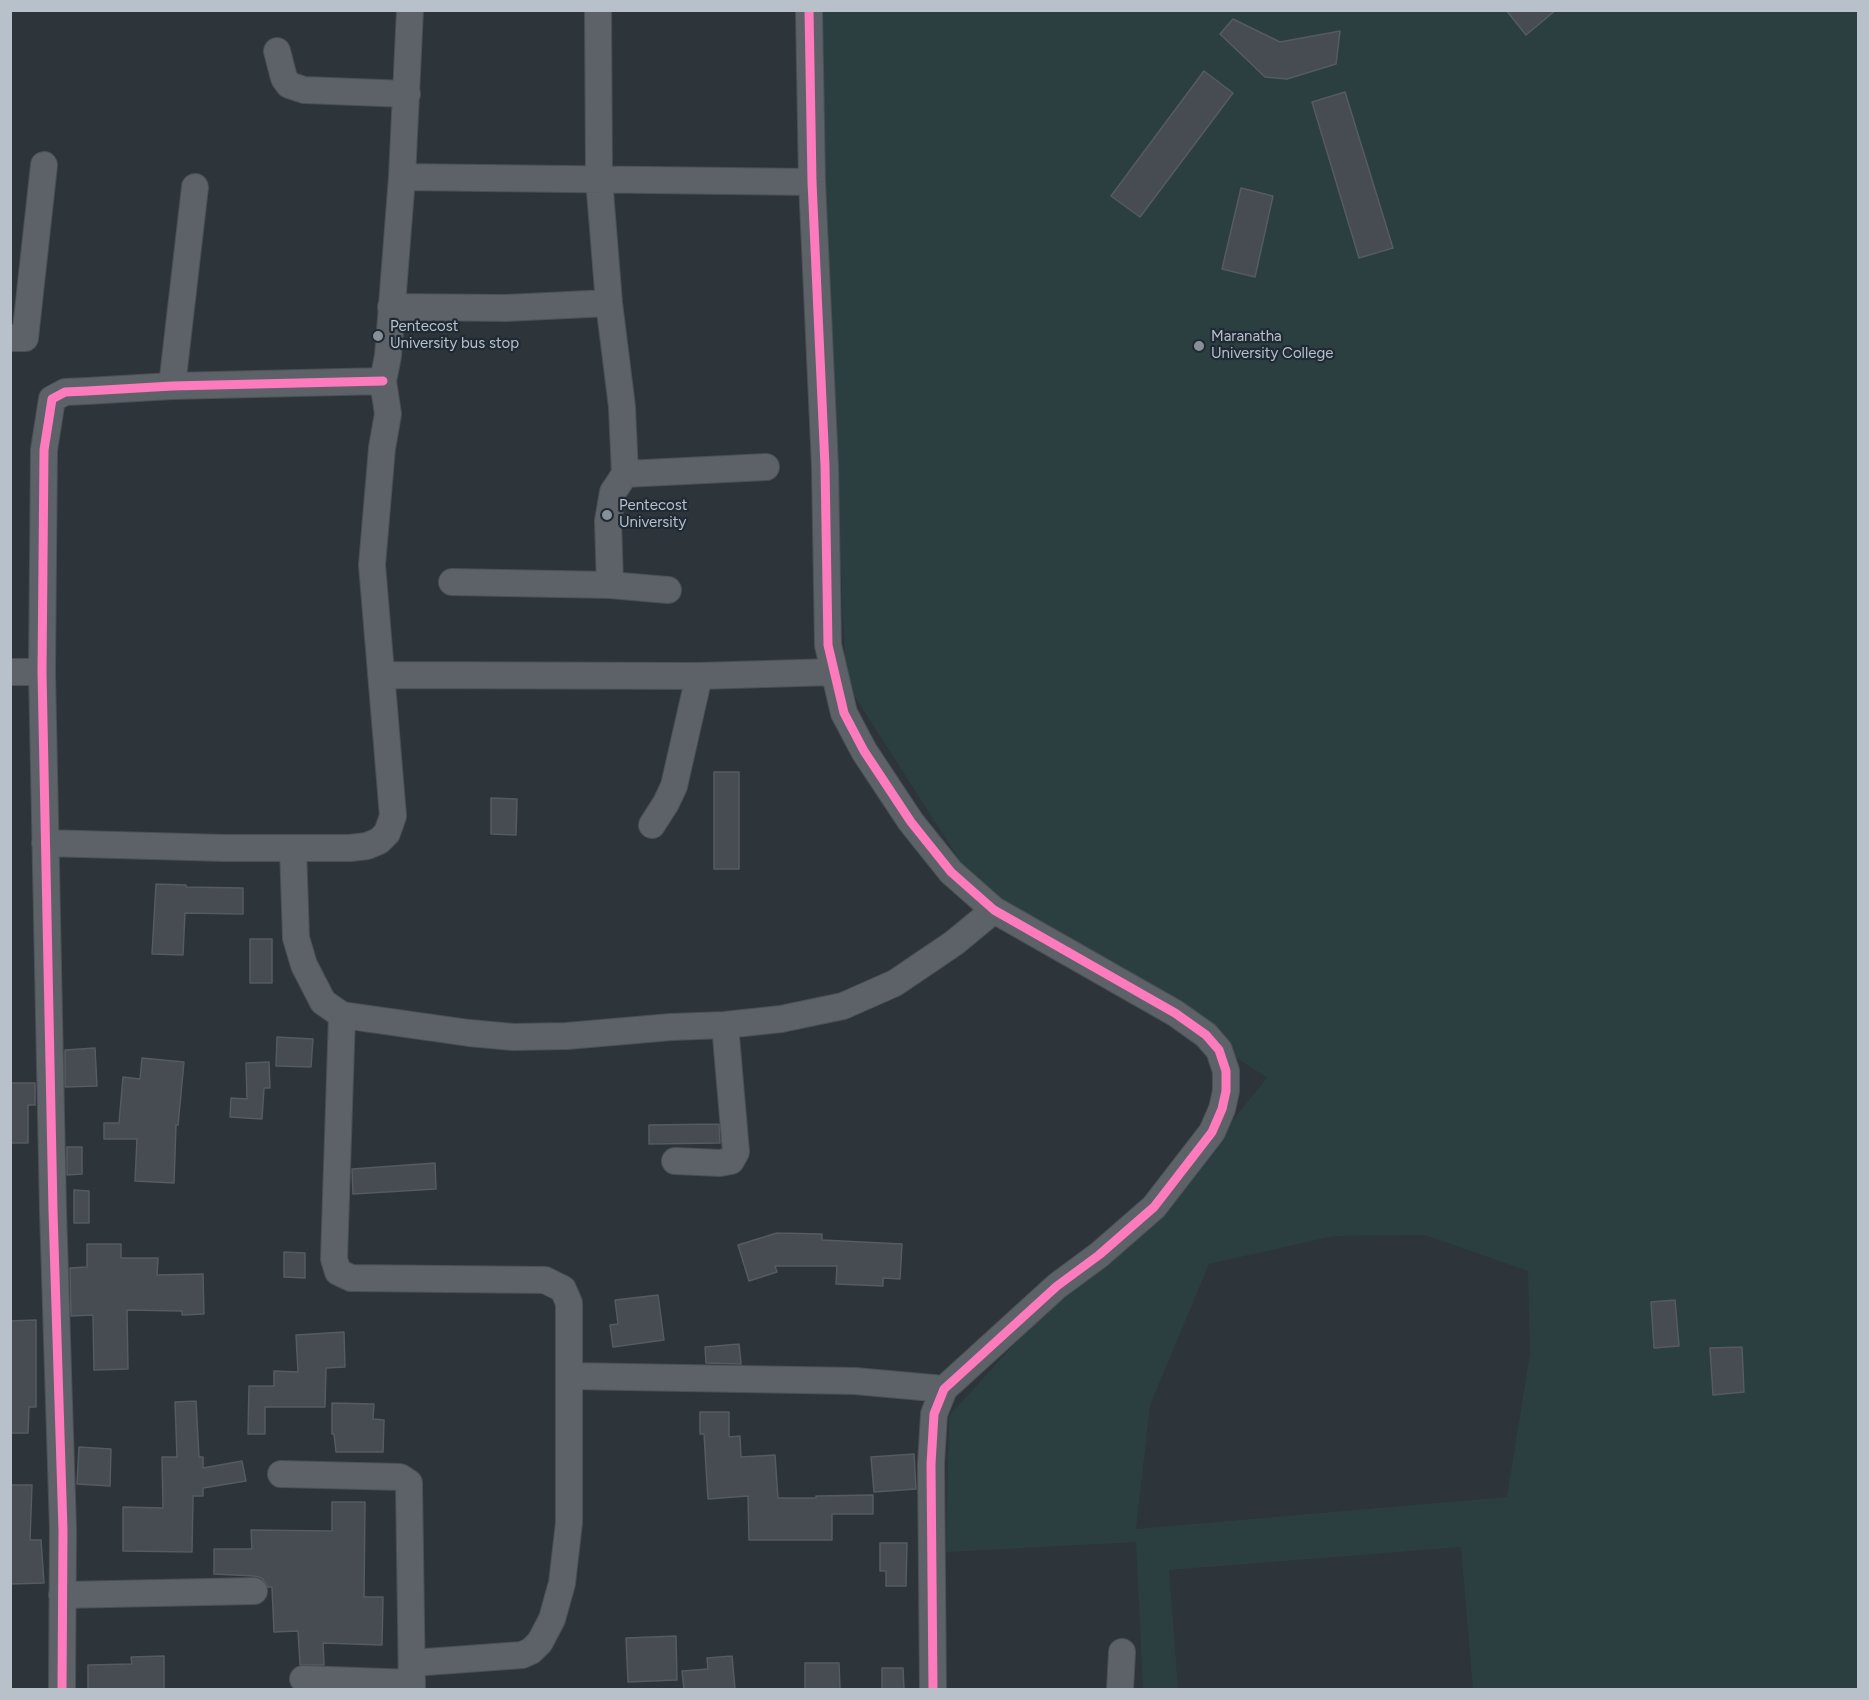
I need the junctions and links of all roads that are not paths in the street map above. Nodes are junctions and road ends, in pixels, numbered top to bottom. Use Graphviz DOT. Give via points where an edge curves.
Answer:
graph roads {
  1 [pos="410,10"];
  2 [pos="598,10"];
  3 [pos="809,10"];
  4 [pos="278,51"];
  5 [pos="407,94"];
  6 [pos="44,165"];
  7 [pos="402,177"];
  8 [pos="599,179"];
  9 [pos="812,182"];
  10 [pos="195,187"];
  11 [pos="609,303"];
  12 [pos="391,307"];
  13 [pos="10,338"];
  14 [pos="383,381"];
  15 [pos="172,386"];
  16 [pos="766,467"];
  17 [pos="625,474"];
  18 [pos="452,582"];
  19 [pos="610,585"];
  20 [pos="668,590"];
  21 [pos="10,672"];
  22 [pos="42,672"];
  23 [pos="833,672"];
  24 [pos="381,675"];
  25 [pos="699,676"];
  26 [pos="651,825"];
  27 [pos="45,843"];
  28 [pos="293,849"];
  29 [pos="994,910"];
  30 [pos="342,1015"];
  31 [pos="725,1025"];
  32 [pos="675,1161"];
  33 [pos="570,1376"];
  34 [pos="944,1389"];
  35 [pos="281,1474"];
  36 [pos="254,1591"];
  37 [pos="62,1595"];
  38 [pos="1122,1652"];
  39 [pos="303,1679"];
  40 [pos="412,1679"];
  41 [pos="62,1689"];
  42 [pos="933,1689"];
  43 [pos="1120,1689"];
  1 -- 5 [label="street"];
  2 -- 8 [label="street"];
  3 -- 9 [label="street"];
  4 -- 5 [label="street" via="284,78 289,85 304,90"];
  5 -- 7 [label="street"];
  6 -- 13 [label="street" via="25,338"];
  7 -- 8 [label="street"];
  7 -- 12 [label="street"];
  8 -- 9 [label="street"];
  8 -- 11 [label="street"];
  9 -- 23 [label="street" via="825,466 828,645"];
  10 -- 15 [label="street"];
  11 -- 12 [label="street" via="506,308"];
  11 -- 17 [label="street" via="622,407"];
  12 -- 14 [label="street"];
  14 -- 15 [label="street"];
  14 -- 24 [label="street" via="387,414 372,565"];
  15 -- 22 [label="street" via="65,392 52,399 44,450"];
  16 -- 17 [label="street"];
  17 -- 19 [label="street" via="613,492 608,521"];
  18 -- 19 [label="street"];
  19 -- 20 [label="street"];
  21 -- 22 [label="street"];
  22 -- 27 [label="street"];
  23 -- 25 [label="street"];
  23 -- 29 [label="street" via="844,713 899,805 951,872"];
  24 -- 25 [label="street"];
  24 -- 28 [label="street" via="393,816 387,833 366,846"];
  25 -- 26 [label="street" via="674,786"];
  27 -- 28 [label="street"];
  27 -- 37 [label="street"];
  28 -- 30 [label="street" via="296,938 304,965 323,1002"];
  29 -- 31 [label="street" via="954,944 896,983 843,1006"];
  29 -- 34 [label="street" via="1175,1013 1206,1035 1219,1050 1226,1071 1226,1091 1212,1132 1154,1207 1057,1286"];
  30 -- 31 [label="street" via="513,1037"];
  30 -- 33 [label="street" via="334,1259 338,1272 351,1278 545,1280 554,1284 563,1289 569,1303"];
  31 -- 32 [label="street" via="736,1152 731,1161 720,1164"];
  33 -- 34 [label="street" via="855,1381"];
  33 -- 40 [label="street" via="566,1560 558,1601 546,1632 531,1651 522,1655"];
  34 -- 42 [label="street" via="934,1414 931,1464"];
  35 -- 40 [label="street" via="400,1478 410,1483"];
  36 -- 37 [label="street"];
  37 -- 41 [label="street"];
  38 -- 43 [label="street"];
  39 -- 40 [label="street"];
}
